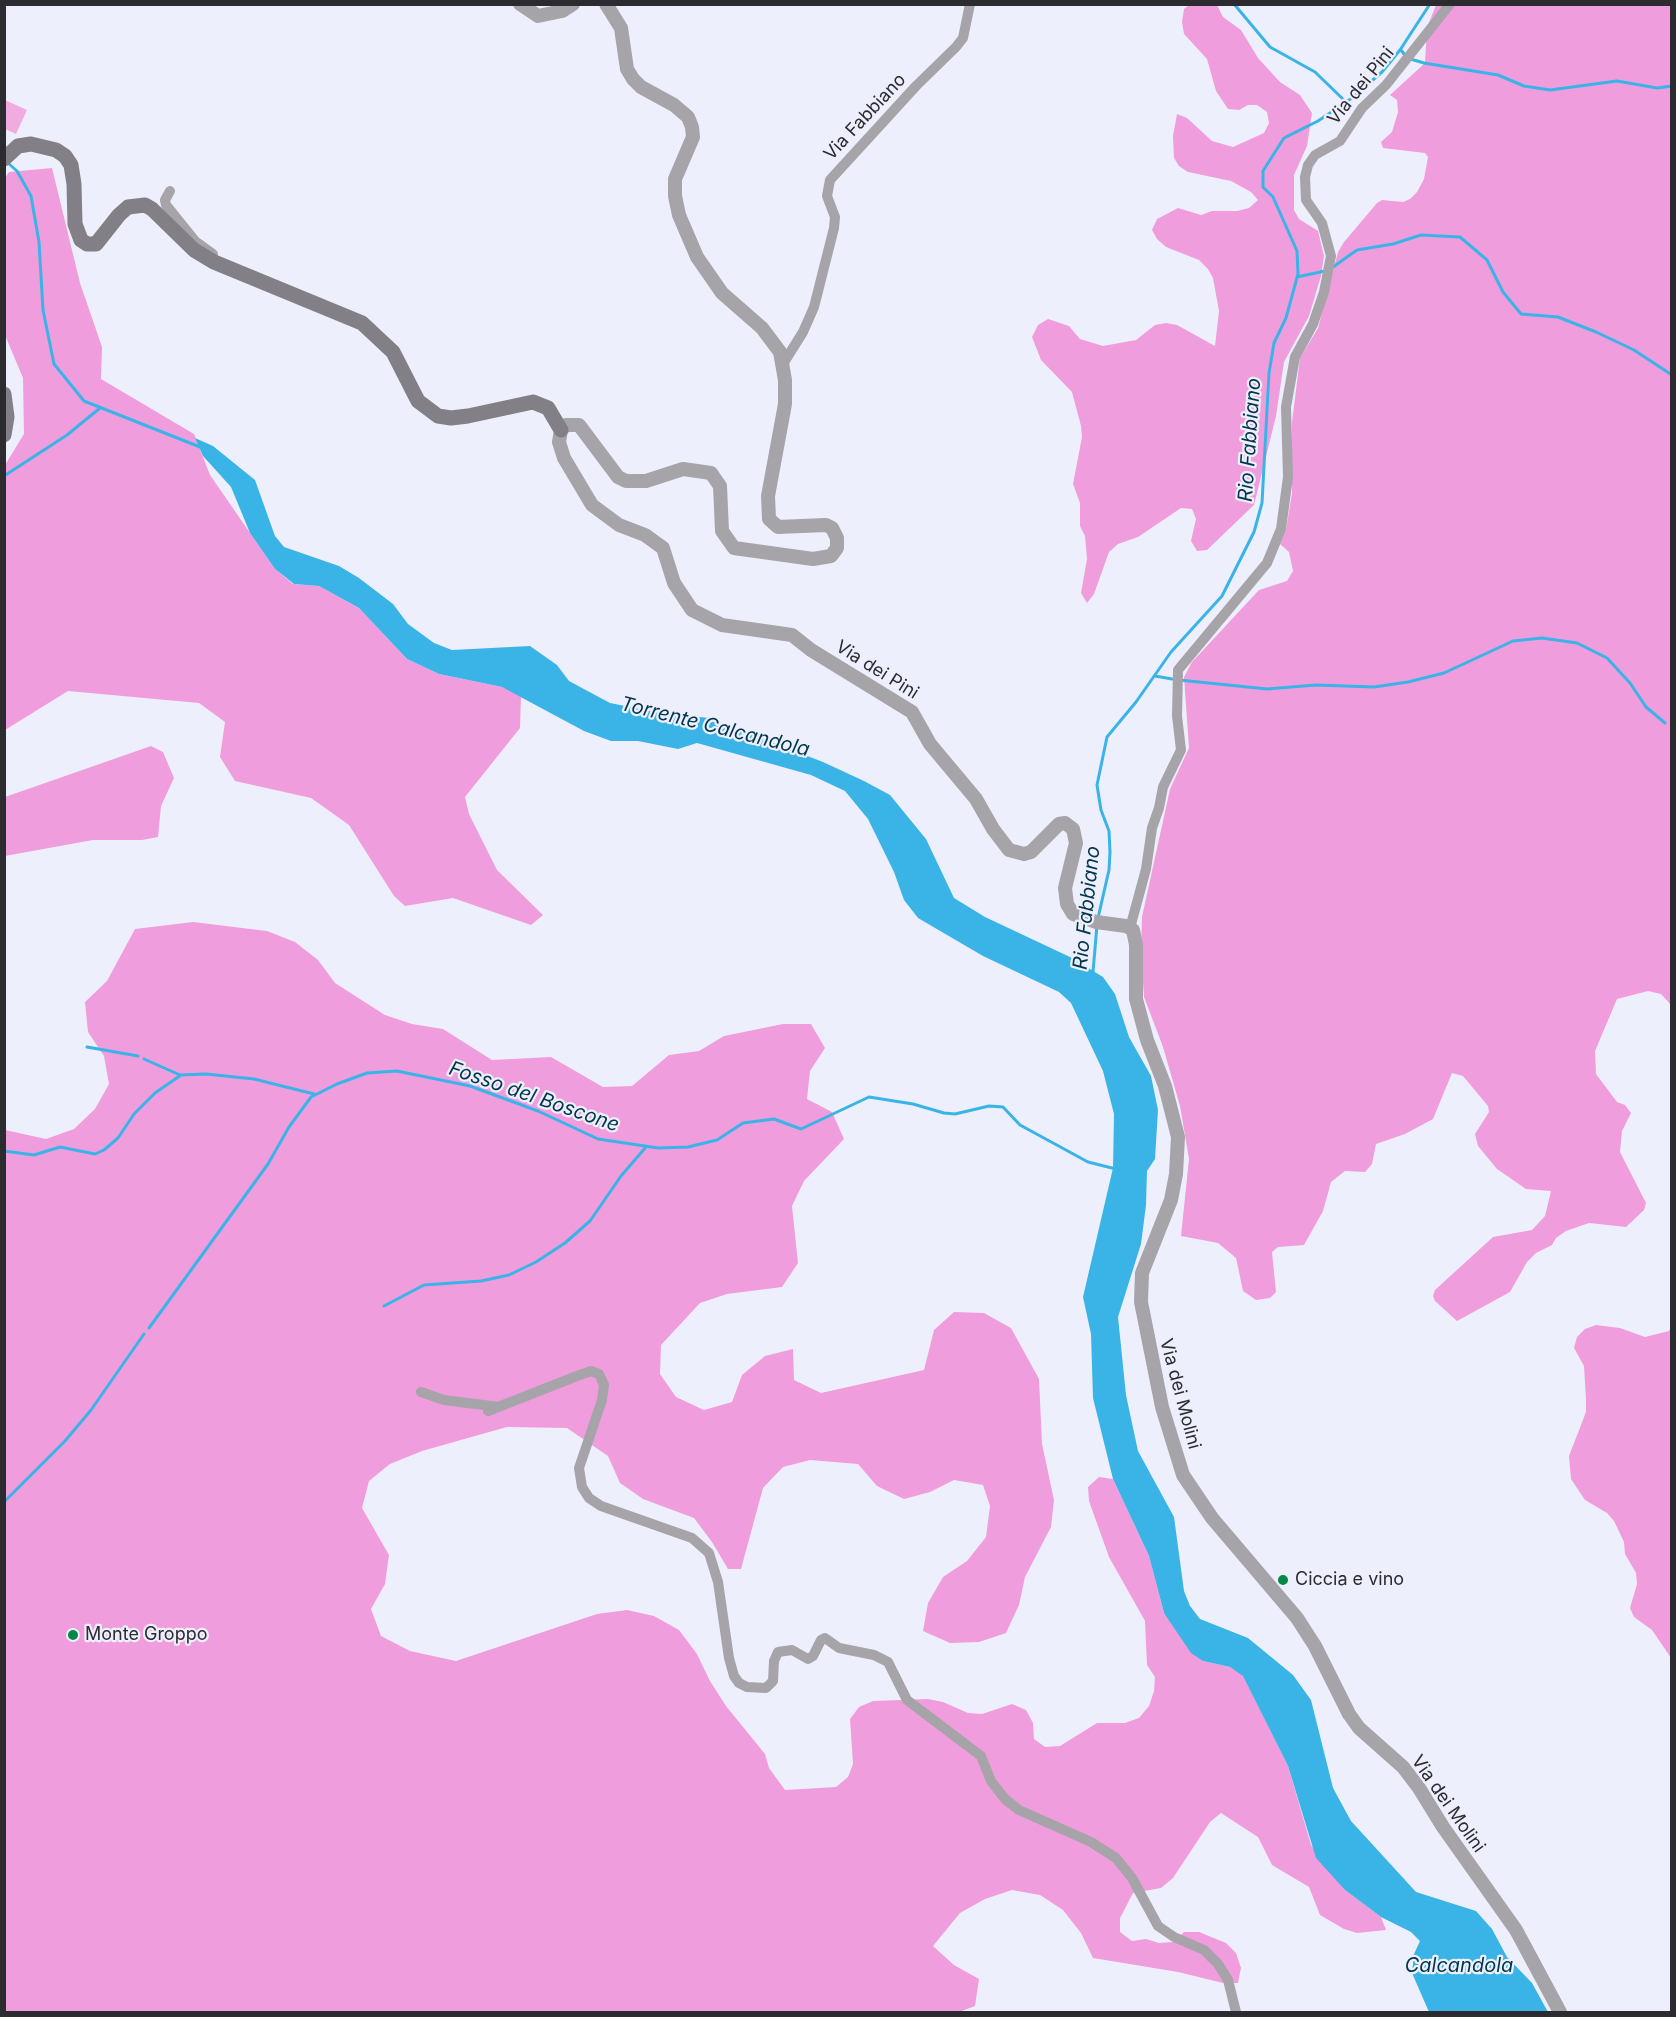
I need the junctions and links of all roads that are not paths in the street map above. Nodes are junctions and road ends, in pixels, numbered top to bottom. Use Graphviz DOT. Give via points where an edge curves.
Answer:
graph roads {
  1 [pos="520,4"];
  2 [pos="573,4"];
  3 [pos="606,4"];
  4 [pos="970,4"];
  5 [pos="1450,4"];
  6 [pos="4,159"];
  7 [pos="170,191"];
  8 [pos="237,272"];
  9 [pos="783,364"];
  10 [pos="4,394"];
  11 [pos="561,430"];
  12 [pos="4,435"];
  13 [pos="1128,927"];
  14 [pos="421,1392"];
  15 [pos="1236,2013"];
  16 [pos="1560,2013"];
  1 -- 2 [label="street" via="538,16 562,11"];
  3 -- 9 [label="street" via="621,28 627,69 633,79 674,105 688,117 692,127 693,137 675,179 675,196 697,257 722,293 762,328 780,352"];
  4 -- 9 [label="street, Via Fabbiano" via="963,38 957,47 830,180 827,196 835,217 834,228 814,307"];
  5 -- 13 [label="street, Via dei Pini" via="1386,86 1362,108 1340,141 1315,155 1308,165 1306,200 1322,223 1331,256 1313,324 1295,357 1286,408 1288,477 1281,529 1267,563 1178,670 1181,750 1163,787 1146,869"];
  6 -- 8 [label="main road" via="18,146 31,144 46,146 65,156 74,184 75,224 84,242 96,244 119,214 139,204 152,209 194,250"];
  7 -- 8 [label="street" via="166,205 195,241"];
  8 -- 11 [label="main road" via="362,323 393,352 418,401 427,410 451,418 533,402 548,408"];
  9 -- 11 [label="street" via="784,404 768,514 778,527 832,528 837,548 825,559 734,548 722,531 720,486 711,473 683,469 646,481 626,481 618,477 582,427 570,424"];
  10 -- 12 [label="main road"];
  11 -- 13 [label="street, Via dei Pini" via="560,451 585,496 619,525 663,548 674,583 692,609 722,625 792,635 904,705 916,717 930,744 976,799 1009,850 1031,852 1059,824 1070,826 1076,843 1065,888 1067,904 1073,914"];
  13 -- 16 [label="street, Via dei Molini" via="1136,945 1136,999 1178,1137 1173,1192 1142,1273 1140,1302 1162,1407 1184,1475 1212,1518 1297,1618 1359,1728 1403,1767 1419,1788 1516,1930"];
  14 -- 15 [label="street" via="494,1409 591,1371 599,1374 604,1385 602,1400 579,1467 582,1487 589,1498 602,1506 692,1538 709,1553 718,1582 729,1658 739,1683 766,1688 773,1681 778,1652 792,1650 808,1659 825,1638 839,1648 883,1659 907,1700 981,1756 991,1781 1005,1800 1116,1858 1132,1878 1158,1926 1204,1950 1218,1964 1228,1980"];
}
